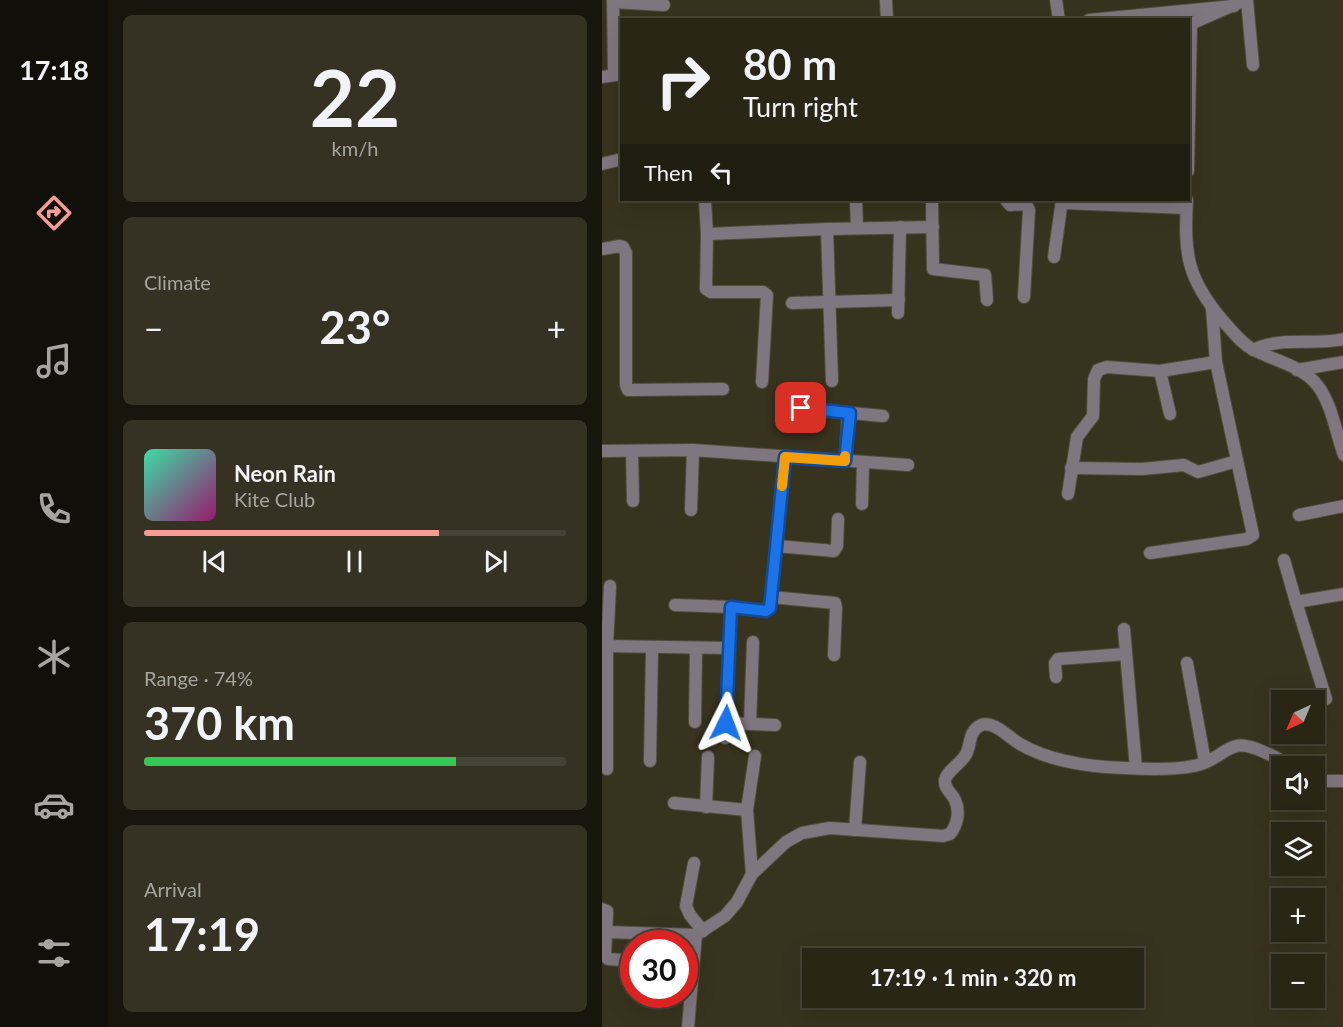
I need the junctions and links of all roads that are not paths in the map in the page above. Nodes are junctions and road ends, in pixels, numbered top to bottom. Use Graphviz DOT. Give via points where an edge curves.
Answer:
graph roads {
  1 [pos="886,0"];
  2 [pos="1056,0"];
  3 [pos="613,1"];
  4 [pos="1242,2"];
  5 [pos="664,5"];
  6 [pos="887,18"];
  7 [pos="1059,18"];
  8 [pos="1107,18"];
  9 [pos="1190,25"];
  10 [pos="1253,64"];
  11 [pos="613,75"];
  12 [pos="620,160"];
  13 [pos="602,164"];
  14 [pos="705,201"];
  15 [pos="856,201"];
  16 [pos="932,201"];
  17 [pos="1007,201"];
  18 [pos="1063,201"];
  19 [pos="1187,204"];
  20 [pos="900,227"];
  21 [pos="933,227"];
  22 [pos="857,228"];
  23 [pos="827,229"];
  24 [pos="707,234"];
  25 [pos="602,249"];
  26 [pos="1054,257"];
  27 [pos="1024,297"];
  28 [pos="987,300"];
  29 [pos="830,302"];
  30 [pos="792,303"];
  31 [pos="1212,308"];
  32 [pos="1343,339"];
  33 [pos="1253,350"];
  34 [pos="1216,362"];
  35 [pos="1343,362"];
  36 [pos="1297,370"];
  37 [pos="1160,371"];
  38 [pos="832,381"];
  39 [pos="762,382"];
  40 [pos="723,389"];
  41 [pos="801,408"];
  42 [pos="850,413"];
  43 [pos="1170,414"];
  44 [pos="883,416"];
  45 [pos="693,450"];
  46 [pos="602,451"];
  47 [pos="632,451"];
  48 [pos="1343,454"];
  49 [pos="785,457"];
  50 [pos="845,461"];
  51 [pos="1237,461"];
  52 [pos="863,462"];
  53 [pos="908,465"];
  54 [pos="1071,468"];
  55 [pos="1068,495"];
  56 [pos="633,501"];
  57 [pos="862,504"];
  58 [pos="1343,506"];
  59 [pos="691,510"];
  60 [pos="1299,515"];
  61 [pos="838,519"];
  62 [pos="777,546"];
  63 [pos="1150,553"];
  64 [pos="1284,560"];
  65 [pos="610,586"];
  66 [pos="1343,594"];
  67 [pos="771,597"];
  68 [pos="606,600"];
  69 [pos="1296,602"];
  70 [pos="675,605"];
  71 [pos="731,607"];
  72 [pos="1124,629"];
  73 [pos="752,642"];
  74 [pos="604,646"];
  75 [pos="652,648"];
  76 [pos="729,648"];
  77 [pos="696,649"];
  78 [pos="1126,654"];
  79 [pos="834,655"];
  80 [pos="1187,663"];
  81 [pos="1056,677"];
  82 [pos="1326,699"];
  83 [pos="695,722"];
  84 [pos="726,723"];
  85 [pos="750,724"];
  86 [pos="775,725"];
  87 [pos="725,738"];
  88 [pos="755,756"];
  89 [pos="1272,756"];
  90 [pos="708,757"];
  91 [pos="650,761"];
  92 [pos="860,762"];
  93 [pos="1205,762"];
  94 [pos="1136,768"];
  95 [pos="607,769"];
  96 [pos="1325,781"];
  97 [pos="1343,781"];
  98 [pos="674,803"];
  99 [pos="706,807"];
  100 [pos="747,810"];
  101 [pos="855,830"];
  102 [pos="694,863"];
  103 [pos="752,874"];
  104 [pos="602,909"];
  105 [pos="606,932"];
  106 [pos="699,933"];
  107 [pos="620,960"];
  108 [pos="688,1027"];
  1 -- 6 [label="street"];
  2 -- 7 [label="street"];
  3 -- 5 [label="street"];
  3 -- 11 [label="street"];
  4 -- 8 [label="street"];
  4 -- 9 [label="street"];
  4 -- 10 [label="street"];
  12 -- 13 [label="street"];
  14 -- 24 [label="street"];
  15 -- 22 [label="street"];
  16 -- 21 [label="street"];
  17 -- 27 [label="street" via="1010,205 1026,204 1029,210"];
  18 -- 19 [label="street"];
  18 -- 26 [label="street"];
  19 -- 31 [label="street" via="1188,260"];
  20 -- 21 [label="street"];
  20 -- 22 [label="street"];
  20 -- 29 [label="street" via="898,306"];
  21 -- 28 [label="street" via="933,269 985,275"];
  22 -- 23 [label="street"];
  23 -- 24 [label="street"];
  23 -- 29 [label="street"];
  24 -- 39 [label="street" via="706,289 767,295"];
  25 -- 40 [label="street" via="620,246 626,254 628,390"];
  29 -- 30 [label="street"];
  29 -- 38 [label="street"];
  31 -- 33 [label="street"];
  31 -- 34 [label="street"];
  32 -- 33 [label="street" via="1268,343"];
  33 -- 36 [label="street"];
  34 -- 37 [label="street"];
  34 -- 51 [label="street"];
  35 -- 36 [label="street"];
  36 -- 48 [label="street" via="1323,394"];
  37 -- 43 [label="street"];
  37 -- 54 [label="street" via="1098,370 1093,416 1077,437"];
  41 -- 42 [label="street"];
  42 -- 44 [label="street"];
  42 -- 50 [label="street"];
  45 -- 47 [label="street"];
  45 -- 49 [label="street"];
  45 -- 59 [label="street"];
  46 -- 47 [label="street"];
  47 -- 56 [label="street"];
  49 -- 50 [label="street"];
  49 -- 62 [label="street"];
  50 -- 52 [label="street"];
  51 -- 54 [label="street" via="1198,472 1184,465"];
  51 -- 63 [label="street" via="1253,532 1250,538"];
  52 -- 53 [label="street"];
  52 -- 57 [label="street"];
  54 -- 55 [label="street"];
  58 -- 60 [label="street"];
  61 -- 62 [label="street" via="834,551"];
  62 -- 67 [label="street"];
  64 -- 69 [label="street"];
  65 -- 68 [label="street"];
  66 -- 69 [label="street"];
  67 -- 71 [label="street" via="766,611"];
  67 -- 79 [label="street" via="835,603"];
  68 -- 74 [label="street"];
  69 -- 82 [label="street"];
  70 -- 71 [label="street"];
  71 -- 76 [label="street"];
  72 -- 78 [label="street"];
  73 -- 85 [label="street"];
  74 -- 75 [label="street"];
  74 -- 95 [label="street"];
  75 -- 77 [label="street"];
  75 -- 91 [label="street"];
  76 -- 77 [label="street"];
  76 -- 84 [label="street"];
  77 -- 83 [label="street"];
  78 -- 81 [label="street" via="1058,659"];
  78 -- 94 [label="street"];
  80 -- 93 [label="street"];
  84 -- 85 [label="street"];
  84 -- 87 [label="street"];
  85 -- 86 [label="street"];
  88 -- 100 [label="street"];
  89 -- 93 [label="street" via="1237,744"];
  90 -- 99 [label="street"];
  92 -- 101 [label="street"];
  93 -- 94 [label="street" via="1195,766"];
  94 -- 101 [label="street" via="1099,767 1041,754 994,726 981,725 970,736 967,754 946,776 946,788 957,809 950,834"];
  96 -- 97 [label="street"];
  98 -- 99 [label="street"];
  99 -- 100 [label="street"];
  100 -- 103 [label="street"];
  101 -- 103 [label="street" via="812,830 793,837"];
  102 -- 106 [label="street" via="686,906"];
  103 -- 106 [label="street" via="725,916"];
  104 -- 105 [label="street" via="607,915"];
  105 -- 106 [label="street"];
  105 -- 107 [label="street" via="605,957"];
  106 -- 108 [label="street"];
}
